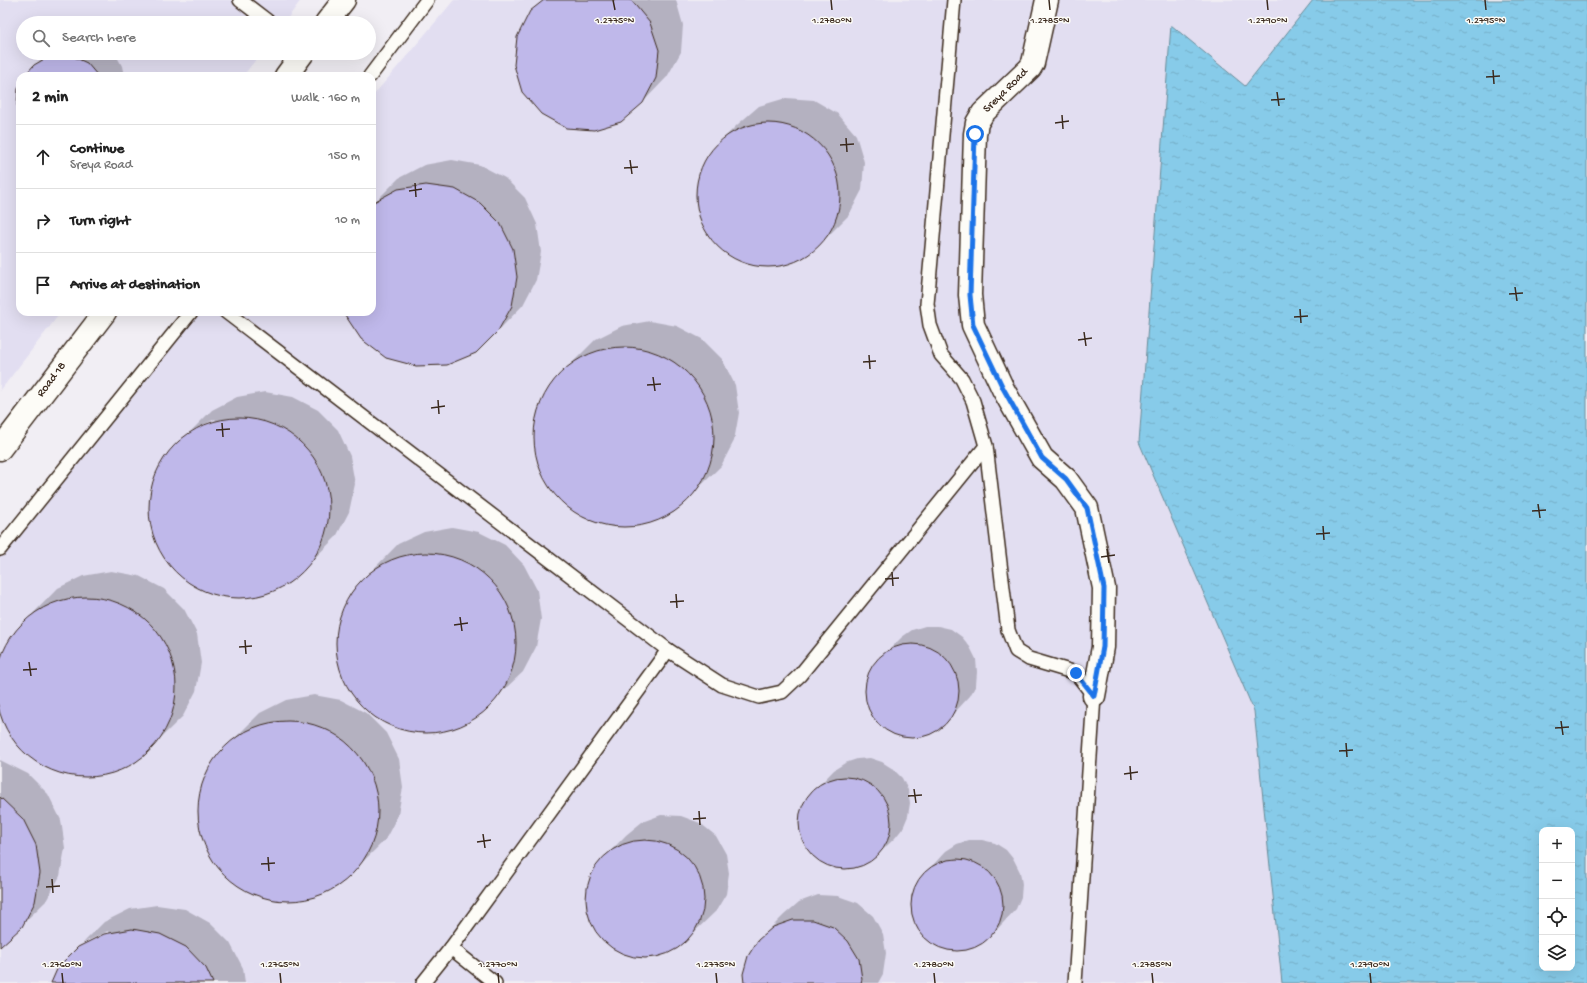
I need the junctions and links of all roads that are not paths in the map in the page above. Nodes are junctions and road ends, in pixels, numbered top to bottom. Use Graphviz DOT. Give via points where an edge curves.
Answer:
graph roads {
  1 [pos="240,0"];
  2 [pos="344,0"];
  3 [pos="427,0"];
  4 [pos="954,0"];
  5 [pos="1047,0"];
  6 [pos="261,16"];
  7 [pos="331,16"];
  8 [pos="298,60"];
  9 [pos="289,72"];
  10 [pos="373,72"];
  11 [pos="102,316"];
  12 [pos="188,316"];
  13 [pos="231,316"];
  14 [pos="986,446"];
  15 [pos="0,449"];
  16 [pos="0,549"];
  17 [pos="668,650"];
  18 [pos="1094,696"];
  19 [pos="451,948"];
  20 [pos="423,983"];
  21 [pos="495,983"];
  22 [pos="1075,983"];
  1 -- 6 [label="lane"];
  2 -- 7 [label="street"];
  3 -- 10 [label="lane"];
  4 -- 14 [label="lane" via="927,304 930,325 941,355 962,379 973,401"];
  5 -- 18 [label="street, Sreya Road" via="1033,63 983,113 977,123 970,295 973,325 1003,388 1042,458 1066,479 1087,508 1104,588 1103,647"];
  8 -- 9 [label="street"];
  11 -- 15 [label="street, Road 18"];
  12 -- 16 [label="lane"];
  13 -- 17 [label="lane"];
  14 -- 17 [label="lane" via="800,675 782,692 759,697 722,685"];
  14 -- 18 [label="lane" via="1008,630 1016,651 1029,659 1076,673"];
  17 -- 19 [label="lane"];
  18 -- 22 [label="lane"];
  19 -- 20 [label="lane"];
  19 -- 21 [label="lane"];
}
